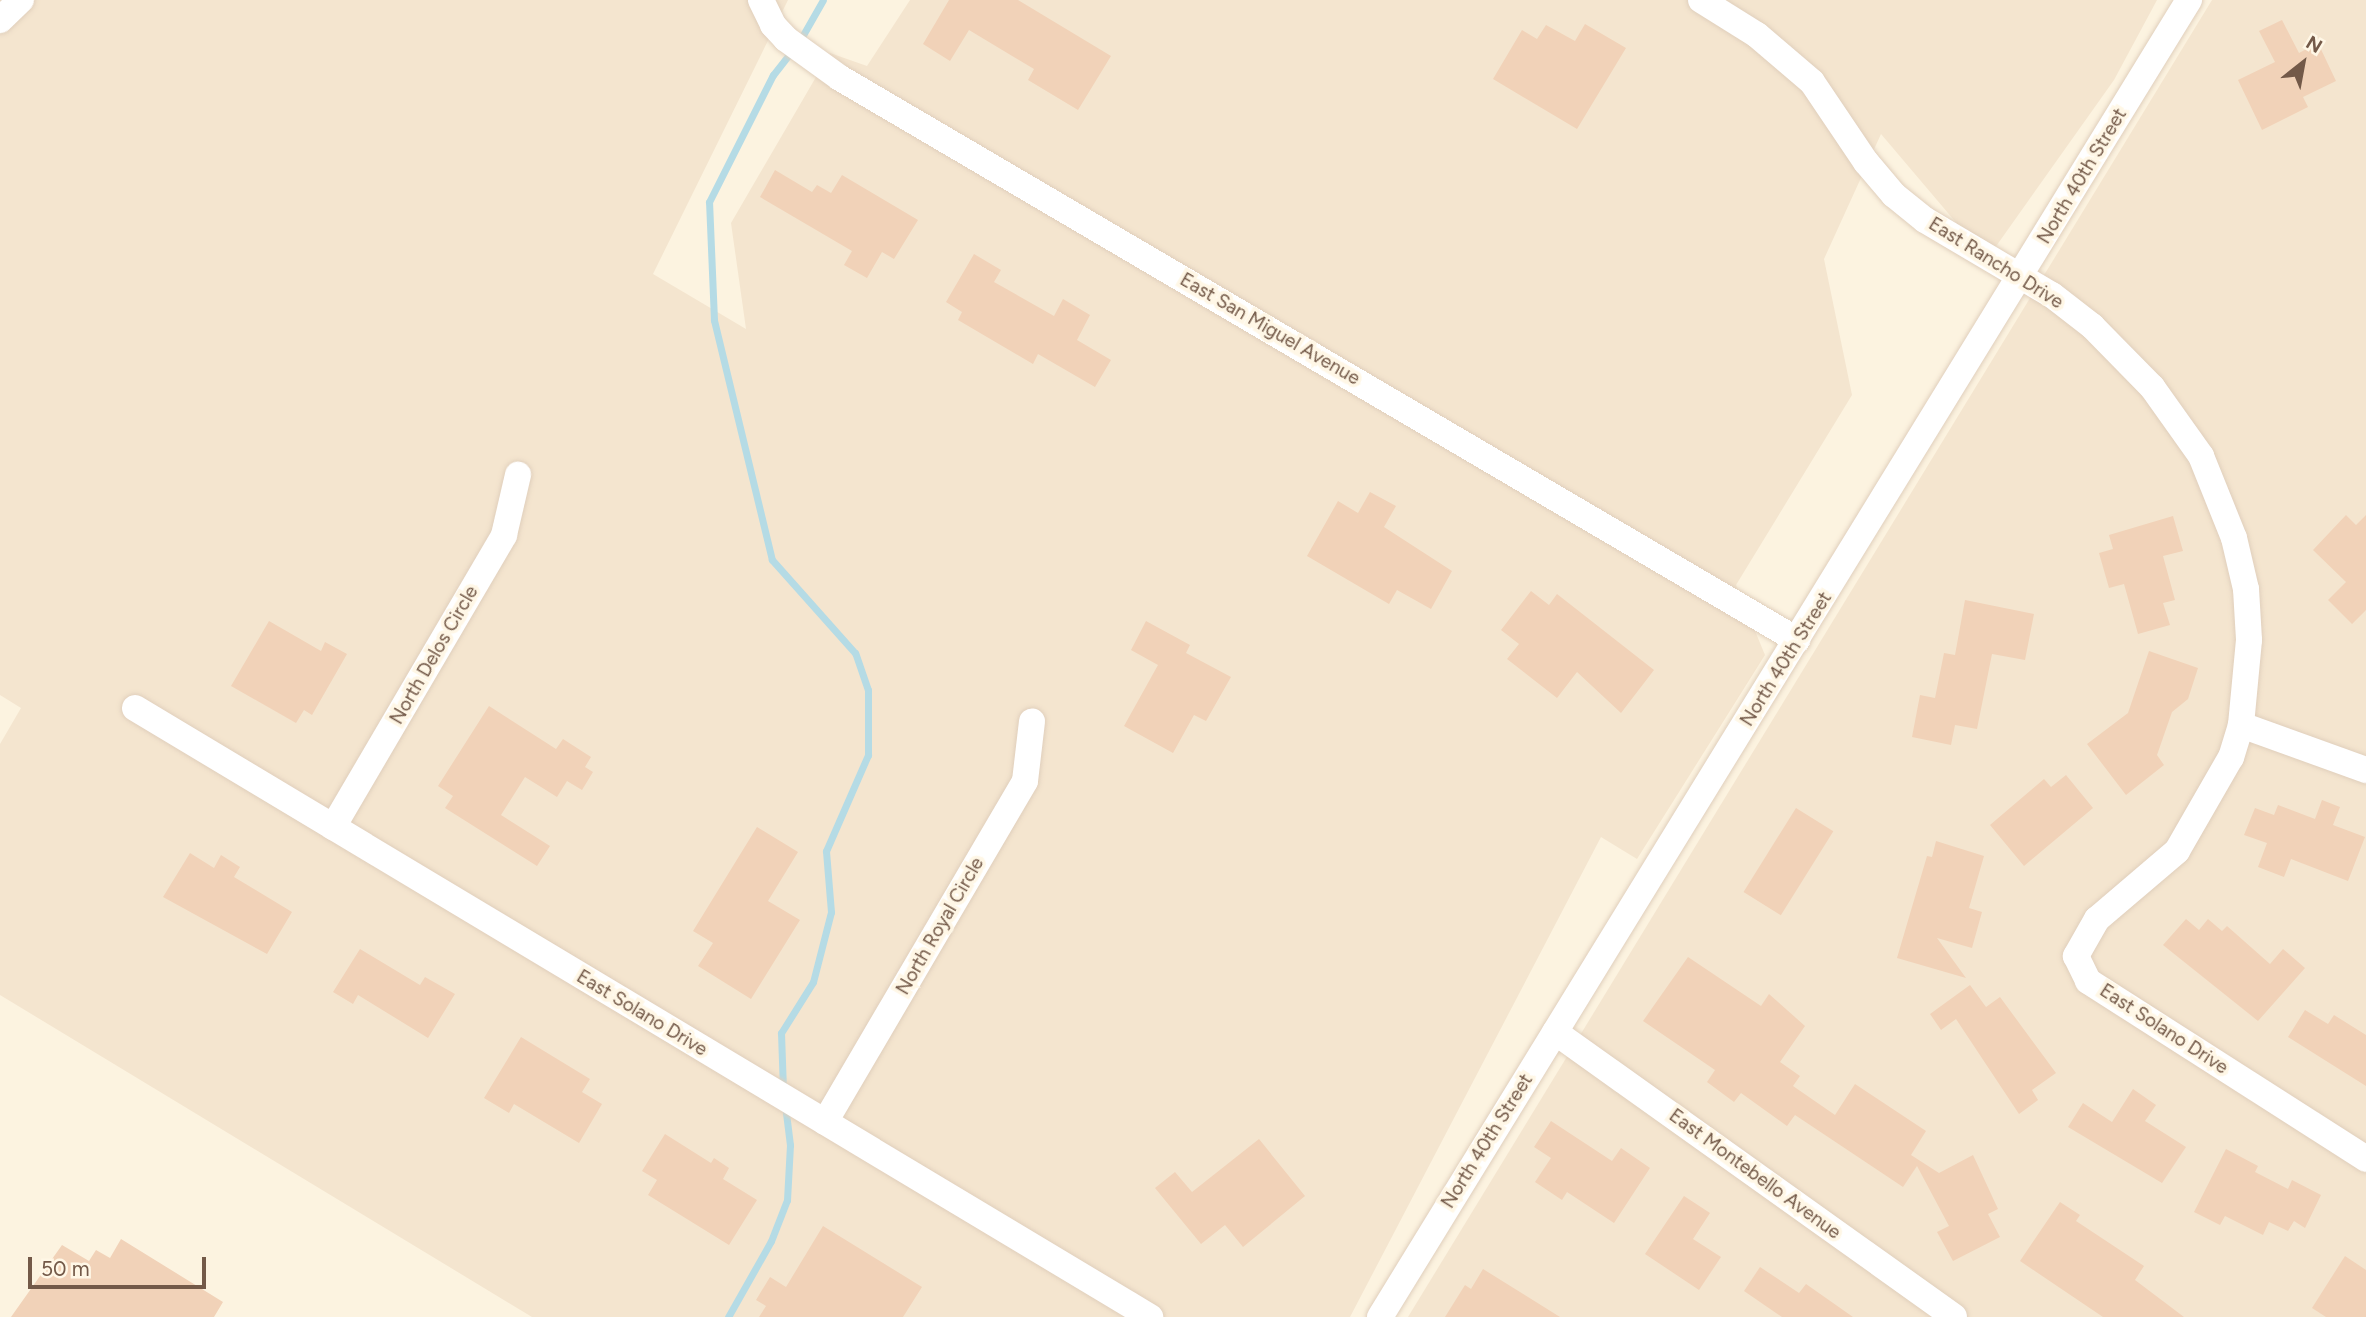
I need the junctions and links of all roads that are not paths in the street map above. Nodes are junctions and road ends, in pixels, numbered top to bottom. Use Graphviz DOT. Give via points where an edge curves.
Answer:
graph roads {
  1 [pos="21,0"];
  2 [pos="761,0"];
  3 [pos="1701,0"];
  4 [pos="2189,0"];
  5 [pos="0,20"];
  6 [pos="2021,278"];
  7 [pos="517,475"];
  8 [pos="1797,640"];
  9 [pos="135,708"];
  10 [pos="1032,721"];
  11 [pos="2241,724"];
  12 [pos="2366,770"];
  13 [pos="333,827"];
  14 [pos="1555,1032"];
  15 [pos="825,1122"];
  16 [pos="2366,1159"];
  17 [pos="1150,1317"];
  18 [pos="1380,1317"];
  19 [pos="1954,1317"];
  1 -- 5 [label="street"];
  2 -- 8 [label="street, East San Miguel Avenue" via="786,39 831,72"];
  3 -- 6 [label="street, East Rancho Drive" via="1757,35 1812,82 1894,195 1925,220"];
  4 -- 6 [label="street, North 40th Street"];
  6 -- 8 [label="street, North 40th Street"];
  6 -- 11 [label="street, East Rancho Drive" via="2052,295 2126,359 2152,387 2200,456 2234,538 2246,589 2249,640"];
  7 -- 13 [label="street, North Delos Circle" via="503,536"];
  8 -- 14 [label="street, North 40th Street"];
  9 -- 13 [label="street, East Solano Drive"];
  10 -- 15 [label="street, North Royal Circle" via="1025,781"];
  11 -- 12 [label="street"];
  11 -- 16 [label="street, East Solano Drive" via="2216,786 2177,851 2097,919 2076,956 2088,981"];
  13 -- 15 [label="street, East Solano Drive"];
  14 -- 18 [label="street, North 40th Street"];
  14 -- 19 [label="street, East Montebello Avenue"];
  15 -- 17 [label="street, East Solano Drive"];
}
